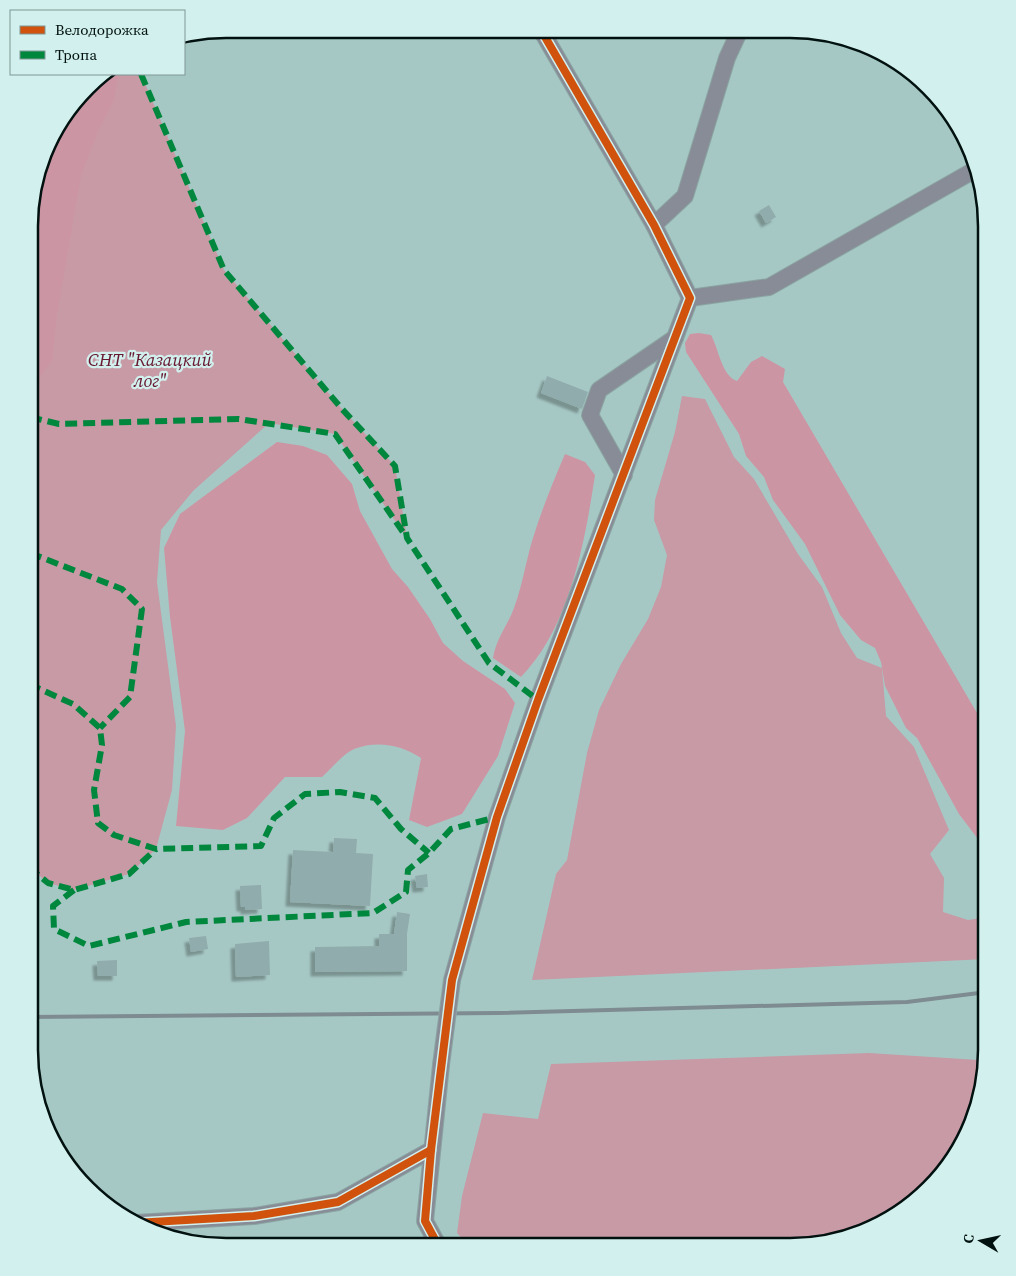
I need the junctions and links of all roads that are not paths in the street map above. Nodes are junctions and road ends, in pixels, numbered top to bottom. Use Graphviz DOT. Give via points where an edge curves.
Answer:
graph roads {
  1 [pos="546,38"];
  2 [pos="736,38"];
  3 [pos="971,172"];
  4 [pos="654,225"];
  5 [pos="690,298"];
  6 [pos="674,338"];
  7 [pos="624,475"];
  8 [pos="431,1150"];
  9 [pos="149,1222"];
  10 [pos="434,1238"];
  1 -- 4 [label="street"];
  2 -- 4 [label="street" via="727,58 685,196"];
  3 -- 5 [label="street" via="769,287"];
  4 -- 5 [label="street"];
  5 -- 6 [label="street"];
  6 -- 7 [label="street"];
  6 -- 7 [label="street" via="599,390 590,415"];
  7 -- 8 [label="street, bridge" via="497,817 452,980"];
  8 -- 9 [label="street" via="338,1202 254,1216"];
  8 -- 10 [label="street" via="425,1221"];
}
